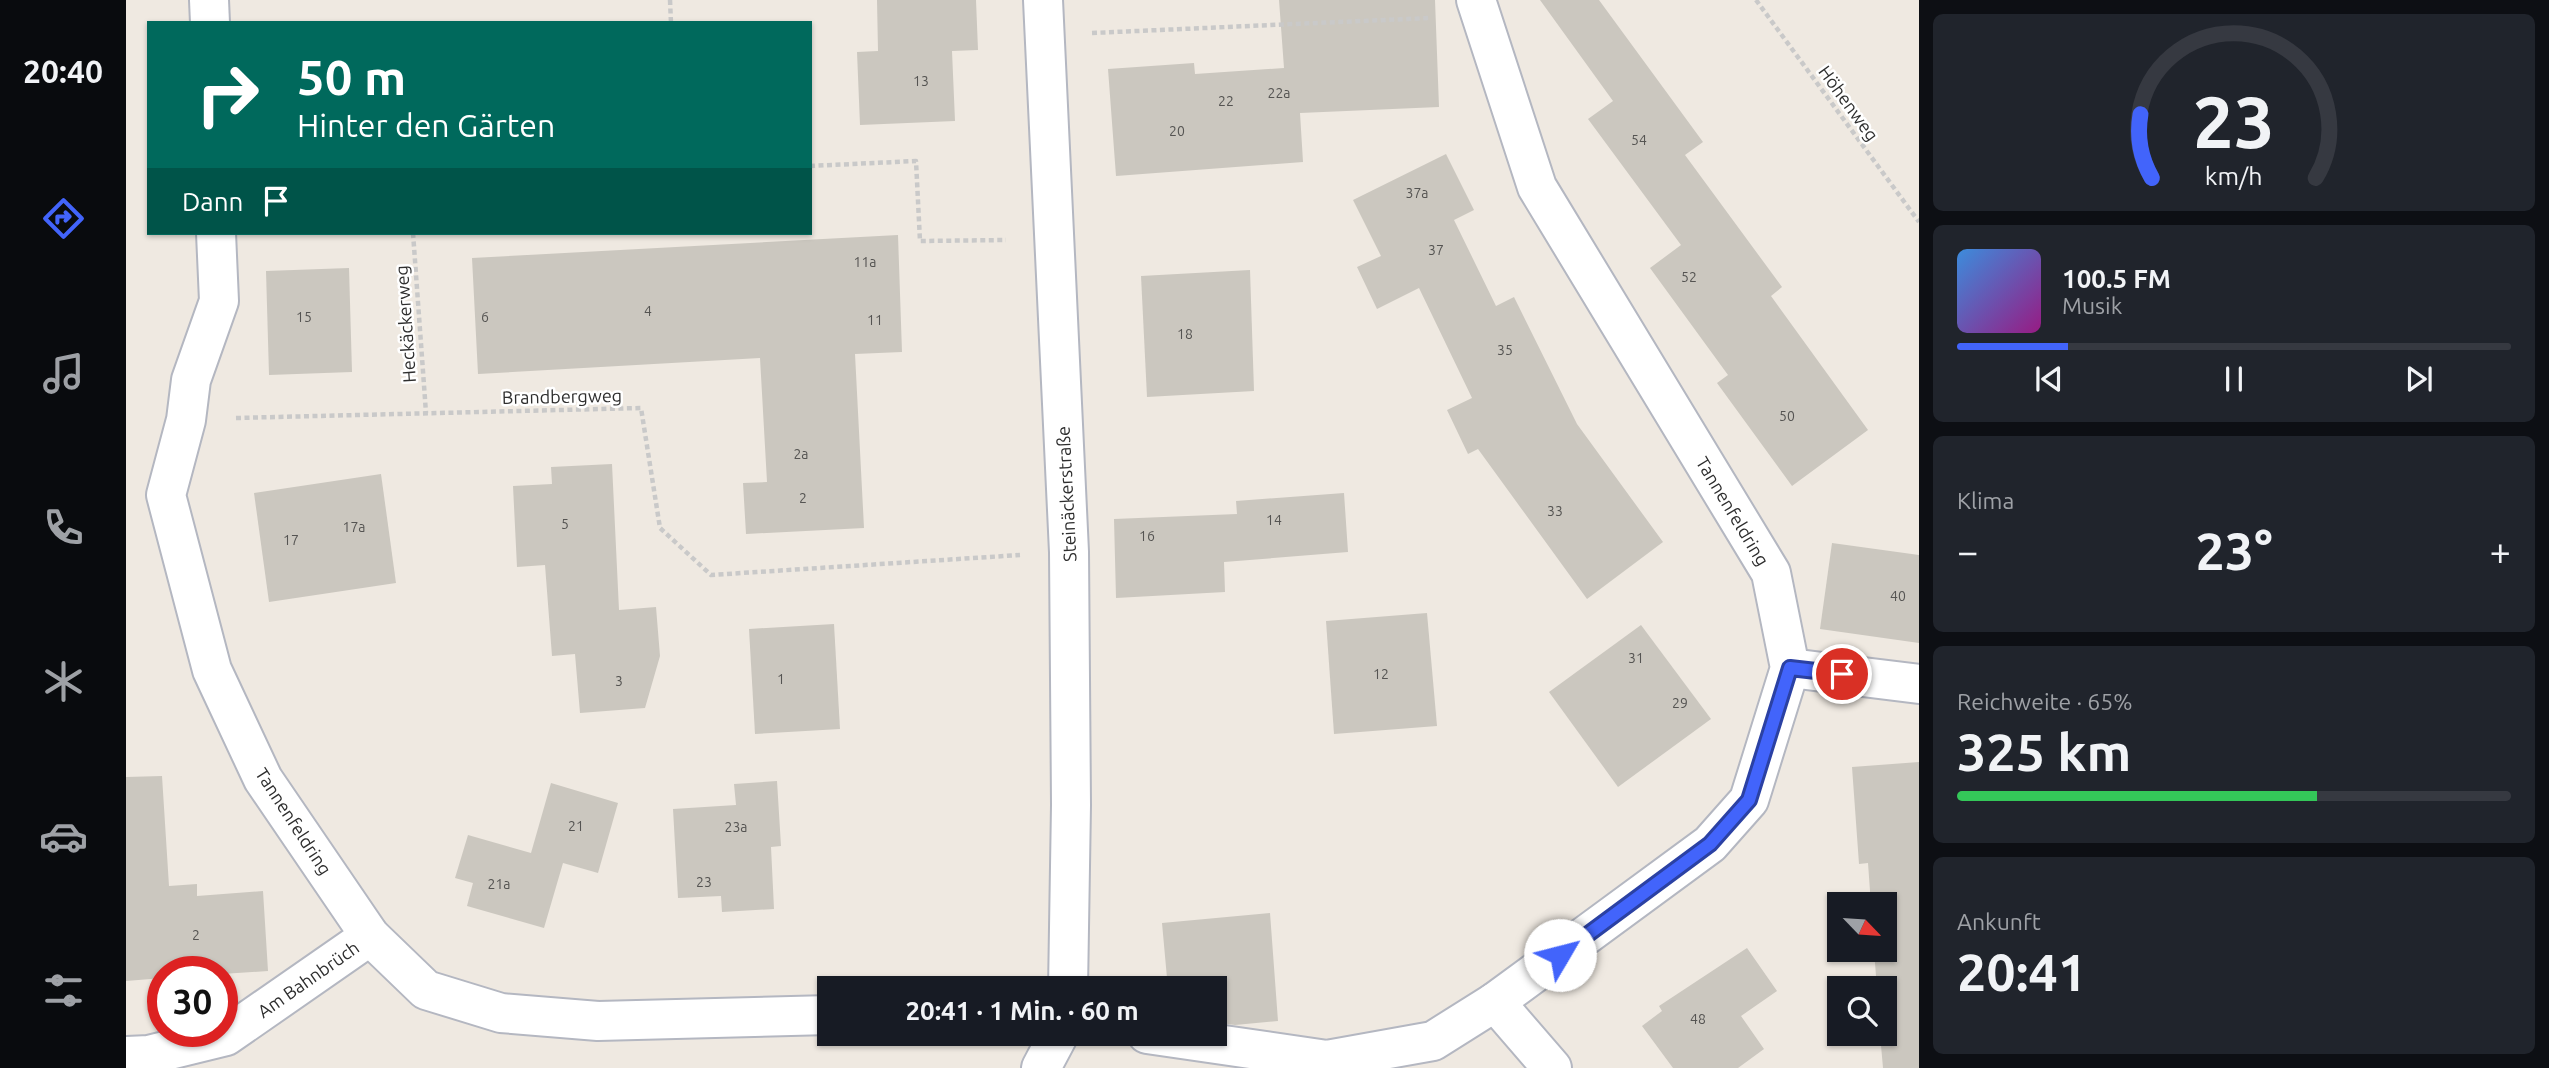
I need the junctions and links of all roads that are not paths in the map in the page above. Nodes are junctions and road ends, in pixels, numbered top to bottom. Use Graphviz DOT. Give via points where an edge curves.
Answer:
graph roads {
  1 [pos="209,0"];
  2 [pos="1479,8"];
  3 [pos="1044,18"];
  4 [pos="210,21"];
  5 [pos="216,235"];
  6 [pos="1790,668"];
  7 [pos="1919,684"];
  8 [pos="370,936"];
  9 [pos="1068,976"];
  10 [pos="1495,1002"];
  11 [pos="817,1015"];
  12 [pos="1053,1046"];
  13 [pos="1227,1046"];
  14 [pos="126,1056"];
  15 [pos="1041,1068"];
  16 [pos="1552,1068"];
  1 -- 4 [label="street"];
  2 -- 6 [label="street, Tannenfeldring" via="1536,187 1770,573"];
  3 -- 9 [label="street, Steinäckerstraße" via="1069,552"];
  5 -- 8 [label="street, Tannenfeldring" via="219,301 191,380 186,420 166,495 212,670 263,779"];
  6 -- 7 [label="street"];
  6 -- 10 [label="street, Tannenfeldring" via="1749,800 1710,844"];
  8 -- 11 [label="street, Tannenfeldring" via="426,990 501,1013 598,1021"];
  8 -- 14 [label="street, Am Bahnbrüch" via="226,1036 149,1055"];
  10 -- 13 [label="street, Tannenfeldring" via="1433,1041 1326,1060"];
  10 -- 16 [label="street"];
  12 -- 15 [label="street"];
}
